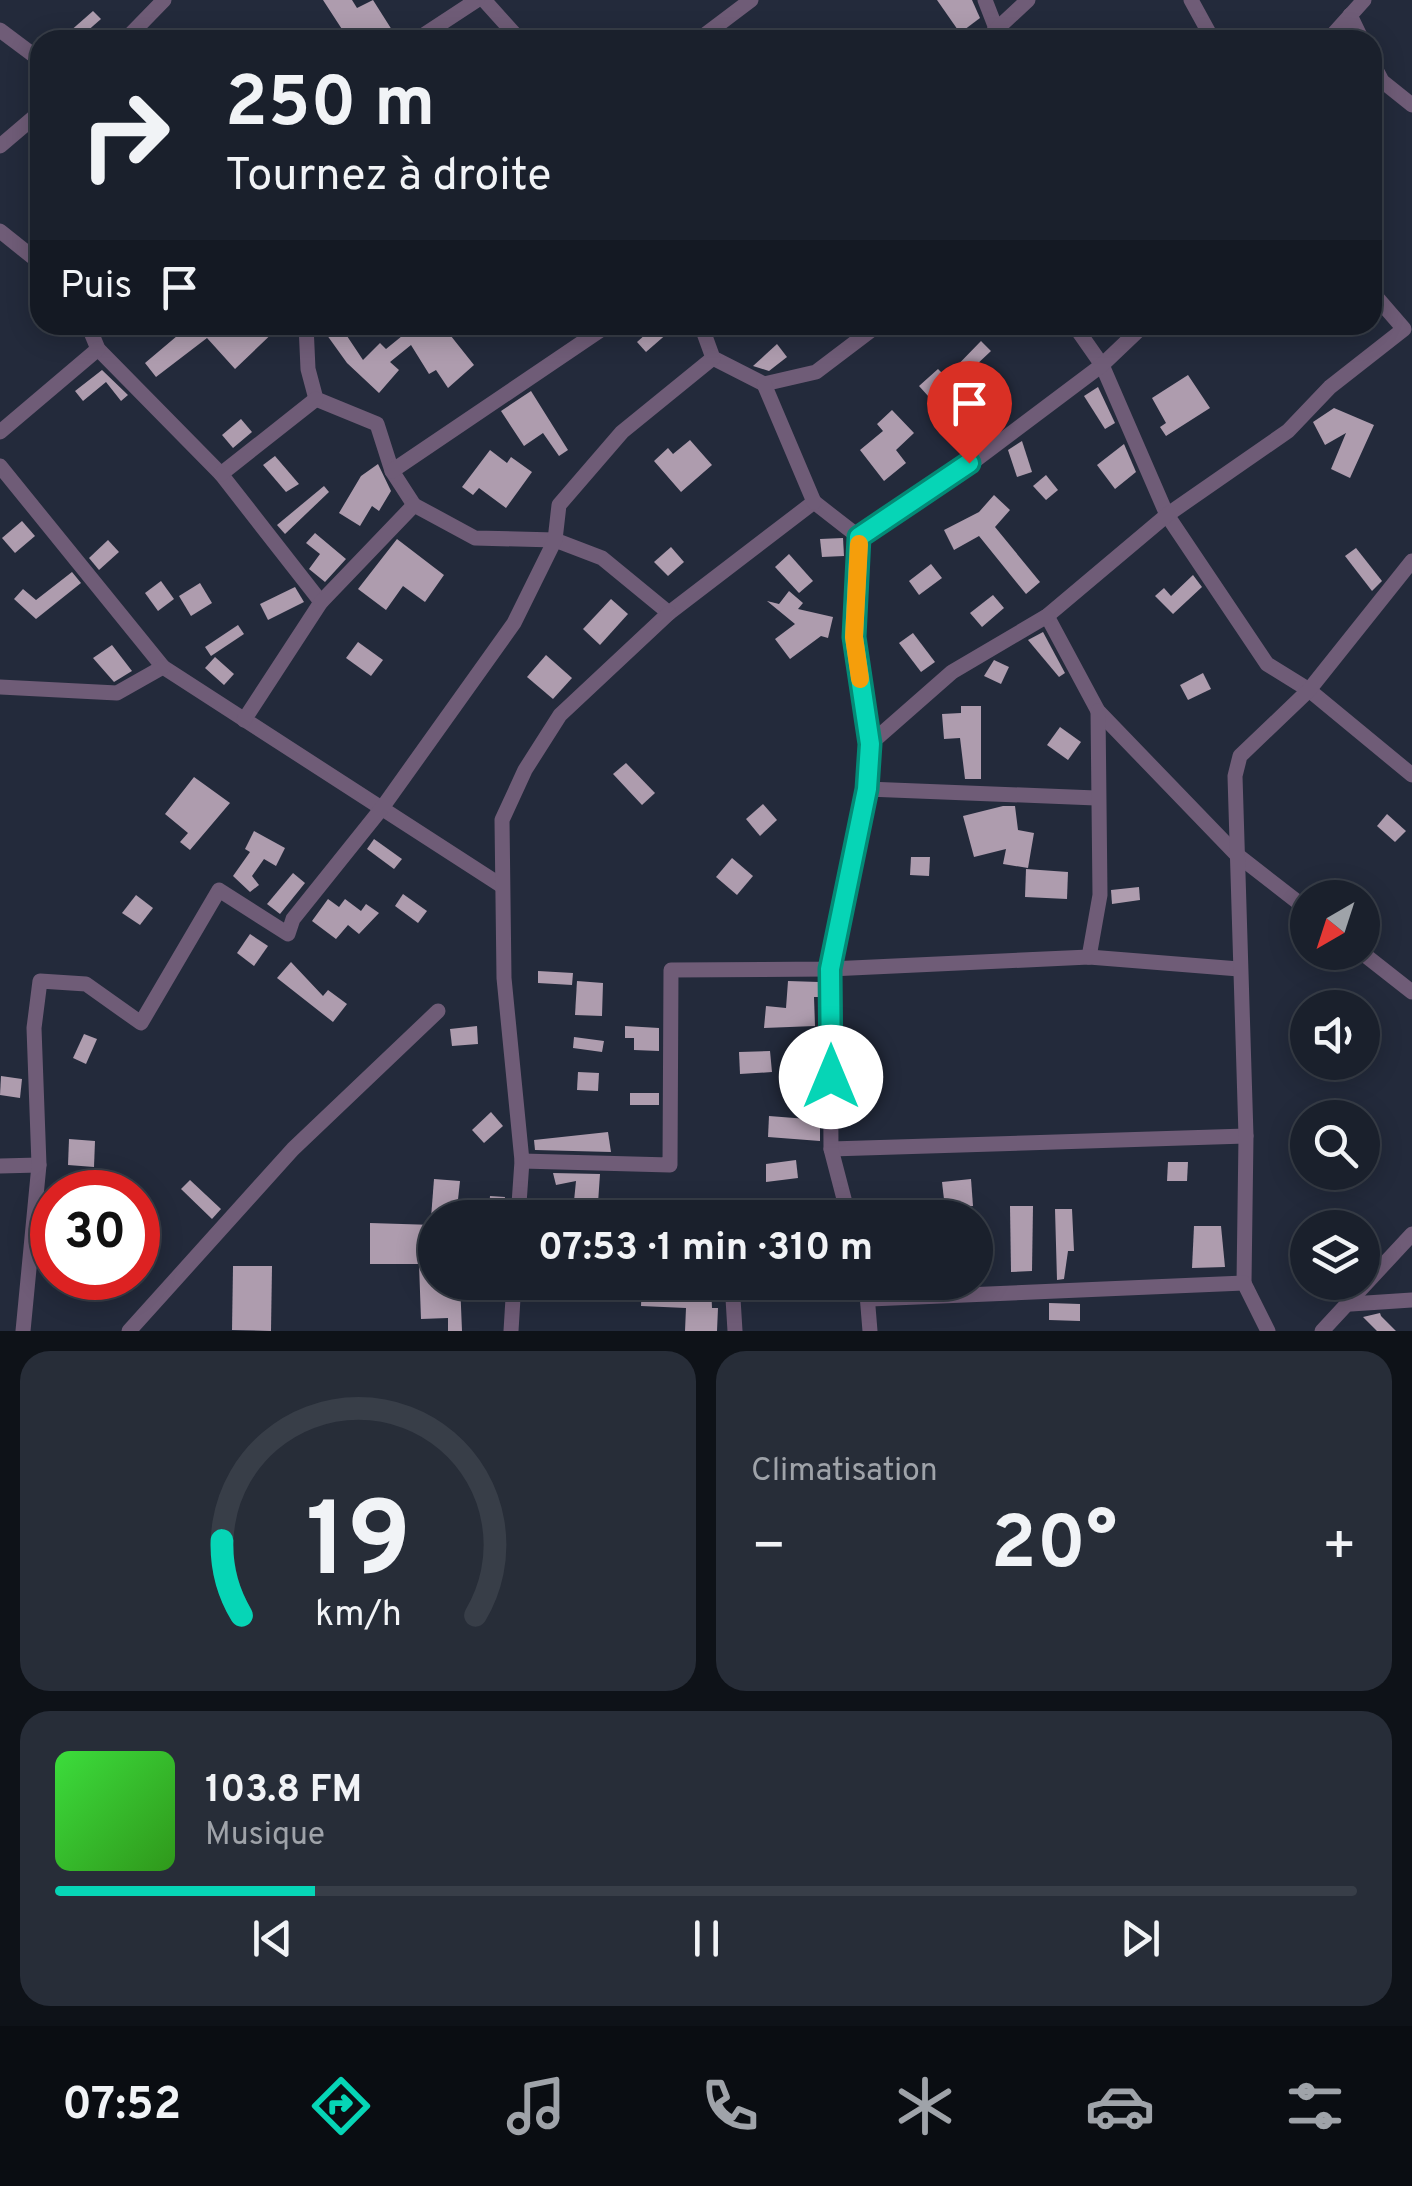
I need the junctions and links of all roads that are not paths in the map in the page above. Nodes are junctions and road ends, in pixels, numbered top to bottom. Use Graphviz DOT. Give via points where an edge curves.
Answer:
graph roads {
  1 [pos="164,0"];
  2 [pos="480,0"];
  3 [pos="751,0"];
  4 [pos="985,0"];
  5 [pos="1028,0"];
  6 [pos="1191,0"];
  7 [pos="1364,0"];
  8 [pos="1350,15"];
  9 [pos="0,30"];
  10 [pos="134,30"];
  11 [pos="432,30"];
  12 [pos="510,30"];
  13 [pos="711,30"];
  14 [pos="990,30"];
  15 [pos="996,30"];
  16 [pos="1208,30"];
  17 [pos="1337,30"];
  18 [pos="1357,30"];
  19 [pos="30,52"];
  20 [pos="1382,81"];
  21 [pos="1412,105"];
  22 [pos="30,120"];
  23 [pos="0,146"];
  24 [pos="0,231"];
  25 [pos="30,254"];
  26 [pos="1382,304"];
  27 [pos="92,335"];
  28 [pos="306,335"];
  29 [pos="593,335"];
  30 [pos="705,335"];
  31 [pos="865,335"];
  32 [pos="1081,335"];
  33 [pos="1134,335"];
  34 [pos="98,349"];
  35 [pos="713,358"];
  36 [pos="1102,365"];
  37 [pos="764,384"];
  38 [pos="316,399"];
  39 [pos="0,432"];
  40 [pos="0,466"];
  41 [pos="392,472"];
  42 [pos="221,474"];
  43 [pos="814,502"];
  44 [pos="414,506"];
  45 [pos="1168,515"];
  46 [pos="859,537"];
  47 [pos="555,540"];
  48 [pos="1412,561"];
  49 [pos="321,602"];
  50 [pos="670,613"];
  51 [pos="1047,616"];
  52 [pos="163,668"];
  53 [pos="0,687"];
  54 [pos="1309,690"];
  55 [pos="1098,712"];
  56 [pos="244,720"];
  57 [pos="870,744"];
  58 [pos="1412,775"];
  59 [pos="867,789"];
  60 [pos="1096,798"];
  61 [pos="382,808"];
  62 [pos="1236,854"];
  63 [pos="502,886"];
  64 [pos="1290,896"];
  65 [pos="1089,956"];
  66 [pos="1380,966"];
  67 [pos="830,969"];
  68 [pos="1239,969"];
  69 [pos="1412,992"];
  70 [pos="438,1011"];
  71 [pos="1246,1136"];
  72 [pos="831,1149"];
  73 [pos="522,1161"];
  74 [pos="38,1165"];
  75 [pos="0,1166"];
  76 [pos="519,1200"];
  77 [pos="844,1200"];
  78 [pos="1412,1234"];
  79 [pos="1244,1283"];
  80 [pos="993,1288"];
  81 [pos="513,1300"];
  82 [pos="733,1300"];
  83 [pos="868,1300"];
  84 [pos="1412,1300"];
  85 [pos="1351,1304"];
  86 [pos="23,1331"];
  87 [pos="129,1331"];
  88 [pos="510,1331"];
  89 [pos="736,1331"];
  90 [pos="870,1331"];
  91 [pos="1268,1331"];
  92 [pos="1322,1331"];
  1 -- 10 [label="street"];
  2 -- 11 [label="street"];
  2 -- 12 [label="street"];
  3 -- 13 [label="street"];
  4 -- 14 [label="street"];
  5 -- 15 [label="street"];
  6 -- 16 [label="street"];
  7 -- 8 [label="street"];
  8 -- 17 [label="street"];
  8 -- 18 [label="street"];
  9 -- 19 [label="street"];
  20 -- 21 [label="street"];
  22 -- 23 [label="street"];
  24 -- 25 [label="street"];
  26 -- 45 [label="street" via="1404,329 1330,387 1288,432"];
  27 -- 34 [label="street"];
  28 -- 38 [label="street"];
  29 -- 41 [label="street"];
  30 -- 35 [label="street"];
  31 -- 37 [label="street" via="816,372"];
  32 -- 36 [label="street"];
  33 -- 36 [label="street"];
  34 -- 39 [label="street"];
  34 -- 42 [label="street"];
  35 -- 37 [label="street"];
  35 -- 47 [label="street" via="622,432 558,505"];
  36 -- 45 [label="street"];
  36 -- 46 [label="street" via="941,486"];
  37 -- 43 [label="street"];
  38 -- 41 [label="street" via="377,424"];
  38 -- 42 [label="street"];
  40 -- 52 [label="street"];
  41 -- 44 [label="street"];
  42 -- 49 [label="street"];
  43 -- 46 [label="street"];
  43 -- 50 [label="street"];
  44 -- 47 [label="street" via="475,538"];
  44 -- 49 [label="street"];
  45 -- 51 [label="street"];
  45 -- 54 [label="street" via="1266,664"];
  46 -- 57 [label="street" via="854,637"];
  47 -- 50 [label="street" via="602,558"];
  47 -- 61 [label="street" via="514,623"];
  48 -- 54 [label="street"];
  49 -- 56 [label="street"];
  50 -- 63 [label="street" via="560,715 525,770 502,820"];
  51 -- 55 [label="street"];
  51 -- 57 [label="street" via="952,672"];
  52 -- 53 [label="street" via="117,694"];
  52 -- 56 [label="street"];
  54 -- 58 [label="street"];
  54 -- 62 [label="street" via="1240,756"];
  55 -- 60 [label="street"];
  55 -- 62 [label="street"];
  56 -- 61 [label="street"];
  57 -- 59 [label="street"];
  59 -- 60 [label="street"];
  59 -- 67 [label="street"];
  60 -- 65 [label="street" via="1100,895"];
  61 -- 63 [label="street"];
  61 -- 74 [label="street" via="288,934 219,890 142,1024 86,984 40,981 34,1028"];
  62 -- 64 [label="street"];
  62 -- 68 [label="street"];
  63 -- 73 [label="street"];
  65 -- 67 [label="street"];
  65 -- 68 [label="street"];
  66 -- 69 [label="street"];
  67 -- 72 [label="street"];
  67 -- 73 [label="street" via="671,970 670,1165"];
  68 -- 71 [label="street"];
  70 -- 87 [label="street" via="293,1149"];
  71 -- 72 [label="street"];
  71 -- 79 [label="street"];
  72 -- 77 [label="street"];
  73 -- 76 [label="street"];
  74 -- 75 [label="street"];
  74 -- 86 [label="street"];
  78 -- 85 [label="street"];
  79 -- 80 [label="street"];
  79 -- 91 [label="street"];
  81 -- 88 [label="street"];
  82 -- 89 [label="street"];
  83 -- 90 [label="street"];
  84 -- 85 [label="street"];
  85 -- 92 [label="street"];
}
